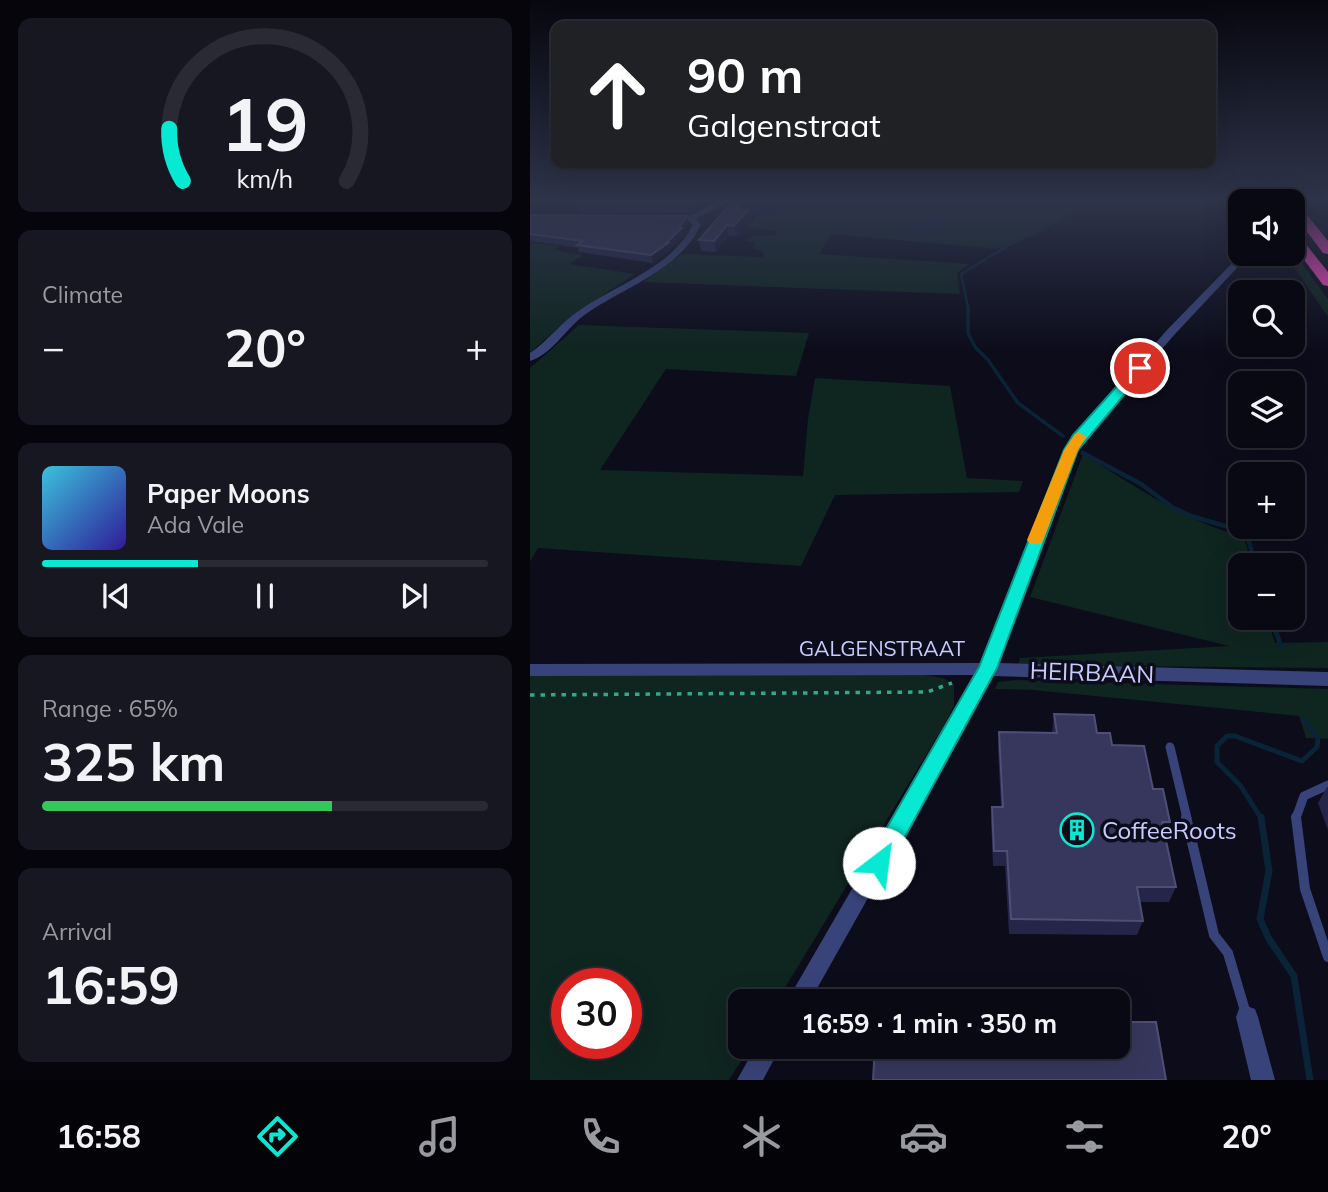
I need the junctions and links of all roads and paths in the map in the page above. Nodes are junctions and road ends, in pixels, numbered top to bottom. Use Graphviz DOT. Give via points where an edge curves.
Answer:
graph roads {
  1 [pos="677,250"];
  2 [pos="1305,252"];
  3 [pos="1234,266"];
  4 [pos="1328,282"];
  5 [pos="530,358"];
  6 [pos="988,668"];
  7 [pos="530,670"];
  8 [pos="1328,679"];
  9 [pos="530,695"];
  10 [pos="1170,747"];
  11 [pos="1328,785"];
  12 [pos="1328,957"];
  13 [pos="805,989"];
  14 [pos="1247,1017"];
  15 [pos="762,1059"];
  16 [pos="749,1080"];
  17 [pos="1263,1080"];
  1 -- 5 [label="street" via="581,313"];
  2 -- 4 [label="highway"];
  3 -- 6 [label="street, GALGENSTRAAT" via="1078,438"];
  6 -- 7 [label="street, GALGENSTRAAT"];
  6 -- 8 [label="street, HEIRBAAN"];
  6 -- 9 [label="path" via="927,692"];
  6 -- 13 [label="street"];
  10 -- 14 [label="lane" via="1214,935 1228,953"];
  11 -- 12 [label="lane" via="1304,796 1295,820 1305,889"];
  14 -- 17 [label="street"];
  15 -- 16 [label="street"];
}
